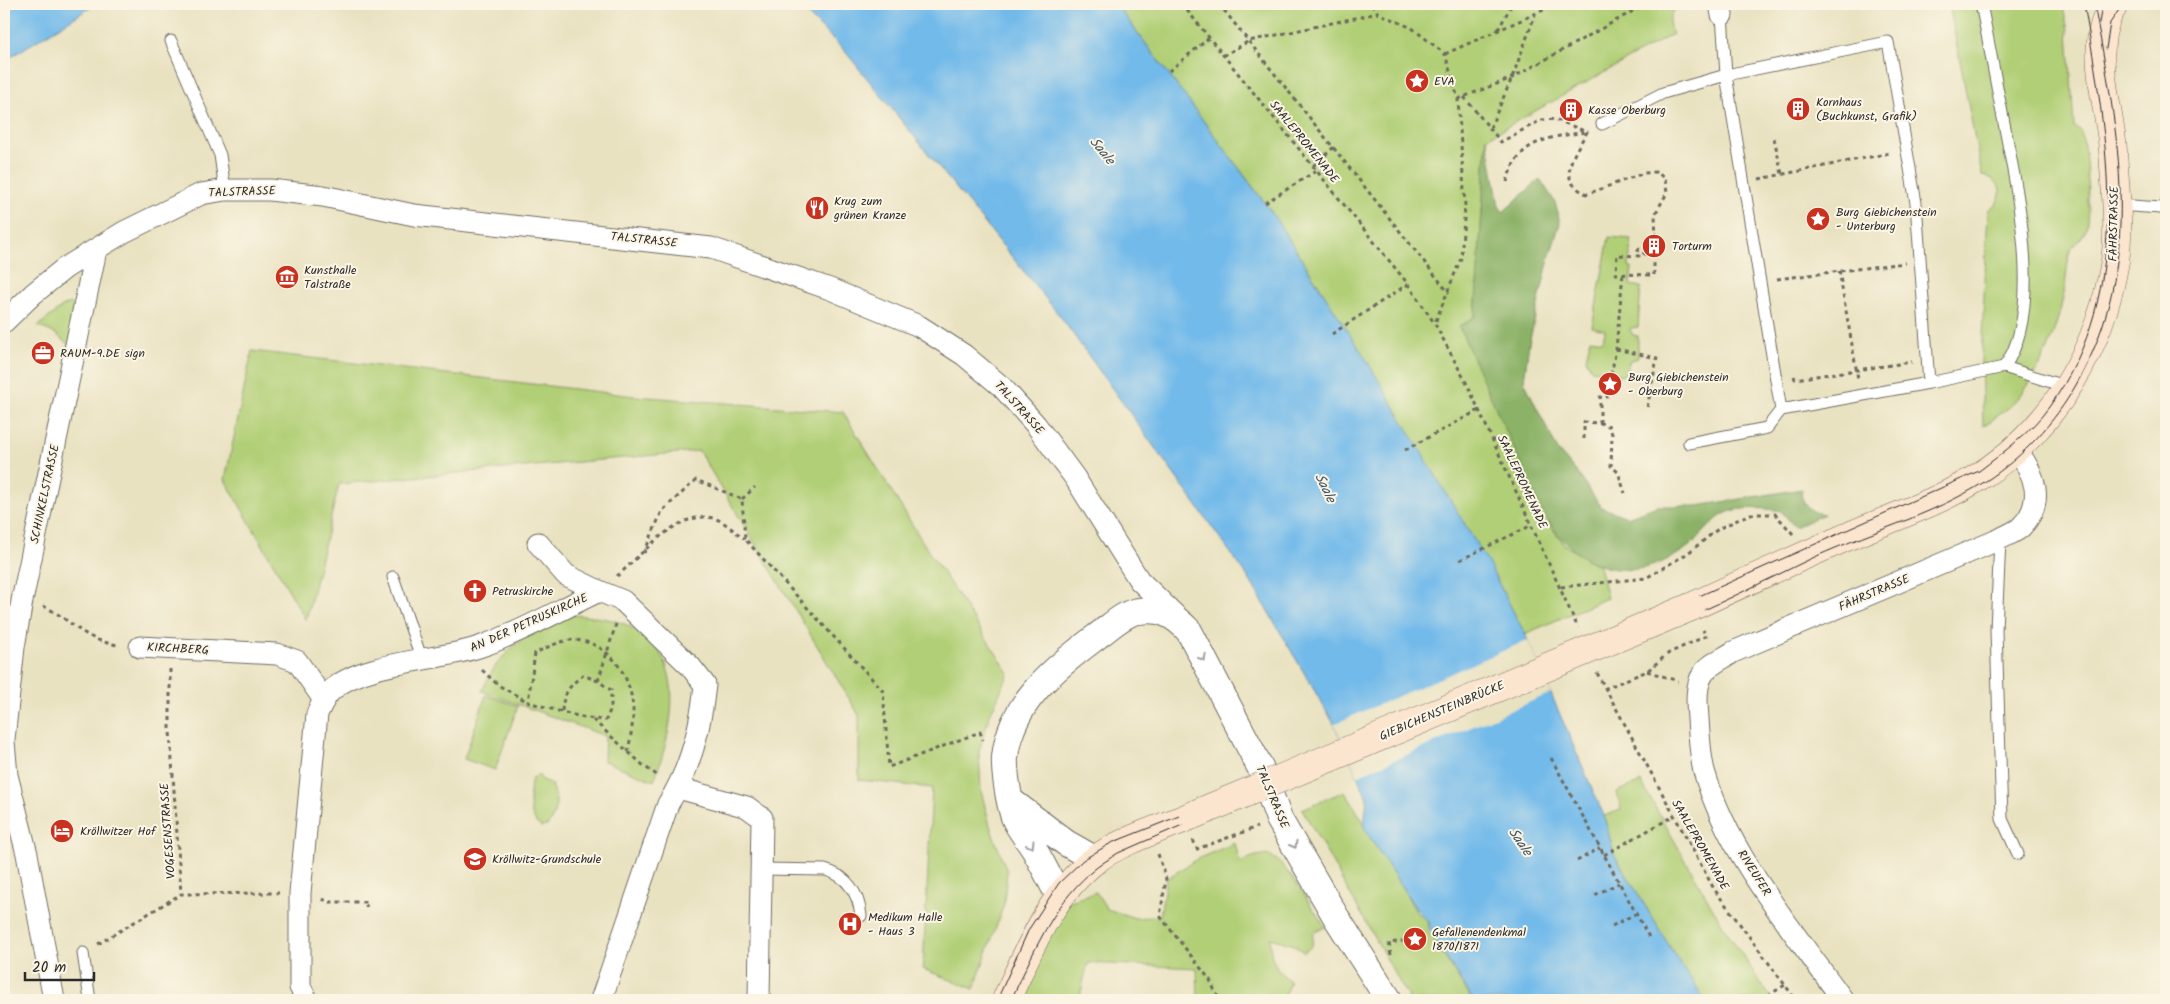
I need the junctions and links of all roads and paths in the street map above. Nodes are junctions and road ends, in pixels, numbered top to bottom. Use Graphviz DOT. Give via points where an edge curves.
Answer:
graph roads {
  1 [pos="1182,4"];
  2 [pos="1219,4"];
  3 [pos="1372,4"];
  4 [pos="1512,4"];
  5 [pos="1557,4"];
  6 [pos="1646,4"];
  7 [pos="1981,4"];
  8 [pos="2115,4"];
  9 [pos="1721,9"];
  10 [pos="1378,13"];
  11 [pos="1535,14"];
  12 [pos="1498,30"];
  13 [pos="1209,38"];
  14 [pos="171,41"];
  15 [pos="1250,41"];
  16 [pos="1445,54"];
  17 [pos="1223,56"];
  18 [pos="1169,71"];
  19 [pos="1726,75"];
  20 [pos="1512,78"];
  21 [pos="1464,97"];
  22 [pos="1458,99"];
  23 [pos="1602,124"];
  24 [pos="1490,128"];
  25 [pos="1587,132"];
  26 [pos="1774,138"];
  27 [pos="1334,148"];
  28 [pos="1907,149"];
  29 [pos="1313,166"];
  30 [pos="1316,170"];
  31 [pos="1782,174"];
  32 [pos="1760,179"];
  33 [pos="1507,182"];
  34 [pos="1744,182"];
  35 [pos="1762,188"];
  36 [pos="225,190"];
  37 [pos="1265,203"];
  38 [pos="2117,205"];
  39 [pos="2166,211"];
  40 [pos="1656,240"];
  41 [pos="96,250"];
  42 [pos="1651,251"];
  43 [pos="1904,253"];
  44 [pos="1920,260"];
  45 [pos="1654,261"];
  46 [pos="1905,262"];
  47 [pos="1776,270"];
  48 [pos="1839,271"];
  49 [pos="1906,272"];
  50 [pos="1623,274"];
  51 [pos="1778,279"];
  52 [pos="1760,282"];
  53 [pos="1408,284"];
  54 [pos="1780,288"];
  55 [pos="1449,292"];
  56 [pos="4,322"];
  57 [pos="1435,324"];
  58 [pos="1332,334"];
  59 [pos="1616,349"];
  60 [pos="1915,361"];
  61 [pos="2004,367"];
  62 [pos="1794,370"];
  63 [pos="1856,370"];
  64 [pos="1929,383"];
  65 [pos="2068,387"];
  66 [pos="1861,395"];
  67 [pos="1647,408"];
  68 [pos="1479,410"];
  69 [pos="1781,410"];
  70 [pos="1600,423"];
  71 [pos="1584,439"];
  72 [pos="1689,443"];
  73 [pos="2015,449"];
  74 [pos="1405,450"];
  75 [pos="755,487"];
  76 [pos="1625,493"];
  77 [pos="742,498"];
  78 [pos="1532,525"];
  79 [pos="745,539"];
  80 [pos="2000,539"];
  81 [pos="538,543"];
  82 [pos="644,553"];
  83 [pos="1807,554"];
  84 [pos="1460,560"];
  85 [pos="393,577"];
  86 [pos="1561,587"];
  87 [pos="599,591"];
  88 [pos="22,601"];
  89 [pos="623,601"];
  90 [pos="1691,607"];
  91 [pos="1176,617"];
  92 [pos="1579,630"];
  93 [pos="1706,636"];
  94 [pos="140,647"];
  95 [pos="170,648"];
  96 [pos="463,652"];
  97 [pos="606,652"];
  98 [pos="422,660"];
  99 [pos="1593,664"];
  100 [pos="1647,671"];
  101 [pos="598,681"];
  102 [pos="1698,687"];
  103 [pos="1604,689"];
  104 [pos="324,700"];
  105 [pos="528,702"];
  106 [pos="562,711"];
  107 [pos="594,720"];
  108 [pos="4,741"];
  109 [pos="983,743"];
  110 [pos="628,752"];
  111 [pos="1551,758"];
  112 [pos="644,766"];
  113 [pos="678,788"];
  114 [pos="1011,801"];
  115 [pos="1674,816"];
  116 [pos="1189,817"];
  117 [pos="1279,819"];
  118 [pos="1152,832"];
  119 [pos="1600,848"];
  120 [pos="2018,854"];
  121 [pos="1604,855"];
  122 [pos="1096,860"];
  123 [pos="1577,861"];
  124 [pos="761,870"];
  125 [pos="1619,884"];
  126 [pos="300,893"];
  127 [pos="181,894"];
  128 [pos="1595,895"];
  129 [pos="1059,896"];
  130 [pos="366,907"];
  131 [pos="1635,914"];
  132 [pos="861,916"];
  133 [pos="1612,926"];
  134 [pos="1650,939"];
  135 [pos="83,953"];
  136 [pos="1785,985"];
  137 [pos="54,1000"];
  138 [pos="90,1000"];
  139 [pos="307,1000"];
  140 [pos="601,1000"];
  141 [pos="759,1000"];
  142 [pos="1006,1000"];
  143 [pos="1219,1000"];
  144 [pos="1308,1000"];
  145 [pos="1327,1000"];
  146 [pos="1335,1000"];
  147 [pos="1347,1000"];
  148 [pos="1389,1000"];
  149 [pos="1761,1000"];
  150 [pos="1796,1000"];
  151 [pos="1843,1000"];
  1 -- 13 [label="path, SAALEPROMENADE"];
  2 -- 15 [label="path"];
  3 -- 10 [label="path"];
  4 -- 12 [label="path"];
  5 -- 11 [label="path"];
  6 -- 20 [label="path"];
  7 -- 61 [label="lane" via="2015,181 2023,247 2022,321"];
  8 -- 38 [label="main road, FÄHRSTRASSE" via="2101,29 2100,51"];
  9 -- 19 [label="lane"];
  10 -- 15 [label="path"];
  10 -- 16 [label="path" via="1412,28"];
  11 -- 12 [label="path"];
  11 -- 20 [label="path"];
  12 -- 16 [label="path"];
  13 -- 17 [label="path, SAALEPROMENADE"];
  13 -- 18 [label="path"];
  14 -- 36 [label="lane" via="220,155"];
  15 -- 17 [label="path"];
  15 -- 27 [label="path"];
  16 -- 22 [label="path"];
  17 -- 29 [label="path, SAALEPROMENADE"];
  19 -- 23 [label="lane" via="1663,93"];
  19 -- 28 [label="lane" via="1888,42"];
  19 -- 34 [label="lane"];
  20 -- 21 [label="path"];
  20 -- 24 [label="path"];
  21 -- 22 [label="path"];
  21 -- 24 [label="path"];
  22 -- 55 [label="path" via="1465,206 1461,258"];
  23 -- 25 [label="path"];
  24 -- 25 [label="path" via="1501,142 1541,120 1555,119"];
  25 -- 33 [label="path" via="1552,136 1519,154 1511,165"];
  25 -- 40 [label="path" via="1570,167 1570,180 1576,190 1587,194 1644,173 1657,172 1665,179 1667,193 1655,214"];
  26 -- 31 [label="path"];
  27 -- 29 [label="path"];
  27 -- 55 [label="path"];
  28 -- 31 [label="path"];
  28 -- 44 [label="lane" via="1916,203"];
  29 -- 30 [label="path, SAALEPROMENADE"];
  30 -- 37 [label="path"];
  30 -- 53 [label="path, SAALEPROMENADE"];
  31 -- 32 [label="path"];
  32 -- 34 [label="path"];
  32 -- 35 [label="path"];
  34 -- 52 [label="lane"];
  36 -- 41 [label="street, TALSTRASSE" via="201,194 179,203"];
  36 -- 91 [label="street, TALSTRASSE" via="270,190 322,196 414,215 712,248 830,288 919,326 964,355 1002,387 1036,425 1075,478 1139,580"];
  38 -- 39 [label="lane"];
  38 -- 65 [label="main road, FÄHRSTRASSE" via="2115,259 2108,296 2097,330"];
  41 -- 56 [label="street, TALSTRASSE" via="65,268"];
  41 -- 88 [label="street, SCHINKELSTRASSE"];
  42 -- 50 [label="path" via="1651,254 1645,254 1639,249 1639,256 1618,255 1616,274"];
  43 -- 46 [label="path"];
  44 -- 46 [label="path"];
  44 -- 64 [label="lane"];
  45 -- 50 [label="path" via="1654,275"];
  46 -- 48 [label="path"];
  46 -- 49 [label="path"];
  47 -- 51 [label="path"];
  48 -- 51 [label="path"];
  48 -- 63 [label="path"];
  50 -- 59 [label="path"];
  51 -- 52 [label="path"];
  51 -- 54 [label="path"];
  52 -- 69 [label="lane"];
  53 -- 57 [label="path, SAALEPROMENADE"];
  53 -- 58 [label="path"];
  55 -- 57 [label="path"];
  57 -- 68 [label="path, SAALEPROMENADE"];
  59 -- 67 [label="path" via="1657,358"];
  59 -- 70 [label="path" via="1607,397 1600,397"];
  60 -- 63 [label="path"];
  61 -- 64 [label="lane"];
  61 -- 65 [label="lane"];
  62 -- 63 [label="path" via="1795,379"];
  63 -- 66 [label="path"];
  64 -- 66 [label="lane"];
  65 -- 73 [label="main road, FÄHRSTRASSE" via="2052,411"];
  66 -- 69 [label="lane"];
  68 -- 74 [label="path"];
  68 -- 78 [label="path, SAALEPROMENADE"];
  69 -- 72 [label="lane" via="1767,428"];
  70 -- 71 [label="path" via="1584,422"];
  70 -- 76 [label="path" via="1609,426 1612,434 1611,466 1618,472"];
  73 -- 80 [label="street, FÄHRSTRASSE" via="2029,466 2035,483 2034,500 2030,516 2020,528"];
  73 -- 83 [label="main road, FÄHRSTRASSE" via="1983,475 1949,493"];
  75 -- 77 [label="path"];
  77 -- 79 [label="path"];
  77 -- 82 [label="path" via="696,480 662,511"];
  78 -- 84 [label="path"];
  78 -- 86 [label="path, SAALEPROMENADE"];
  79 -- 82 [label="path" via="715,518 694,517 658,536"];
  79 -- 109 [label="path" via="883,691 889,767 980,732"];
  80 -- 102 [label="street, FÄHRSTRASSE" via="1733,652 1710,666"];
  80 -- 120 [label="lane" via="1996,630 2002,818"];
  81 -- 87 [label="street" via="566,575"];
  82 -- 87 [label="path"];
  83 -- 86 [label="path" via="1775,514 1750,514 1718,529 1688,553 1646,578"];
  83 -- 90 [label="main road, FÄHRSTRASSE"];
  85 -- 98 [label="lane"];
  86 -- 92 [label="path, SAALEPROMENADE"];
  87 -- 89 [label="street, AN DER PETRUSKIRCHE"];
  87 -- 96 [label="street, AN DER PETRUSKIRCHE"];
  88 -- 94 [label="path, KIRCHBERG" via="50,609 81,633 96,640"];
  88 -- 108 [label="street, SCHINKELSTRASSE"];
  89 -- 97 [label="path"];
  89 -- 113 [label="street, AN DER PETRUSKIRCHE" via="690,666 704,685 702,715"];
  90 -- 116 [label="main road, GIEBICHENSTEINBRÜCKE, bridge"];
  91 -- 114 [label="street" via="1154,611 1136,611 1070,657 1034,689 1008,737 1005,759"];
  91 -- 117 [label="street, TALSTRASSE, one-way" via="1189,631 1261,769"];
  93 -- 100 [label="path" via="1668,653"];
  94 -- 95 [label="street, KIRCHBERG"];
  95 -- 104 [label="street, KIRCHBERG" via="277,654 297,661"];
  95 -- 127 [label="path, VOGESENSTRASSE" via="170,731"];
  96 -- 98 [label="street, AN DER PETRUSKIRCHE"];
  96 -- 105 [label="path" via="498,685"];
  97 -- 101 [label="path"];
  97 -- 105 [label="path" via="571,640 535,653"];
  97 -- 110 [label="path" via="622,667 631,695 633,716"];
  98 -- 104 [label="street, AN DER PETRUSKIRCHE" via="352,678 333,689"];
  99 -- 103 [label="path, SAALEPROMENADE"];
  100 -- 102 [label="path"];
  100 -- 103 [label="path"];
  101 -- 106 [label="path" via="583,675 572,683 562,697"];
  101 -- 107 [label="path" via="611,690 611,708 606,720"];
  102 -- 151 [label="street, RIVEUFER" via="1698,731 1704,771 1738,849 1777,910"];
  103 -- 115 [label="path, SAALEPROMENADE"];
  104 -- 126 [label="street, AN DER PETRUSKIRCHE" via="317,714"];
  105 -- 106 [label="path"];
  106 -- 107 [label="path"];
  107 -- 110 [label="path"];
  108 -- 137 [label="street, SCHINKELSTRASSE" via="7,776 27,854"];
  110 -- 112 [label="path"];
  111 -- 119 [label="path"];
  113 -- 124 [label="street" via="747,808 762,818"];
  113 -- 140 [label="street, AN DER PETRUSKIRCHE" via="668,804"];
  114 -- 122 [label="street"];
  114 -- 129 [label="street, one-way" via="1014,817"];
  115 -- 121 [label="path"];
  115 -- 136 [label="path, SAALEPROMENADE" via="1714,889"];
  116 -- 117 [label="path" via="1197,849"];
  116 -- 118 [label="main road, GIEBICHENSTEINBRÜCKE"];
  117 -- 148 [label="street, TALSTRASSE, one-way"];
  118 -- 122 [label="main road, GIEBICHENSTEINBRÜCKE"];
  118 -- 143 [label="path" via="1166,879 1160,916 1210,980"];
  119 -- 121 [label="path"];
  119 -- 123 [label="path"];
  121 -- 125 [label="path"];
  122 -- 129 [label="main road, GIEBICHENSTEINBRÜCKE"];
  124 -- 132 [label="lane" via="835,872 854,891"];
  124 -- 141 [label="street"];
  125 -- 128 [label="path"];
  125 -- 131 [label="path"];
  126 -- 127 [label="path, VOGESENSTRASSE"];
  126 -- 130 [label="path, VOGESENSTRASSE" via="330,902 366,902"];
  126 -- 139 [label="street, AN DER PETRUSKIRCHE" via="300,987"];
  127 -- 135 [label="path"];
  129 -- 142 [label="main road, GIEBICHENSTEINBRÜCKE" via="1036,935"];
  131 -- 133 [label="path"];
  131 -- 134 [label="path"];
  135 -- 138 [label="lane"];
  136 -- 149 [label="path"];
  136 -- 150 [label="path, SAALEPROMENADE"];
  144 -- 145 [label="path"];
  146 -- 147 [label="path" via="1342,997"];
}
